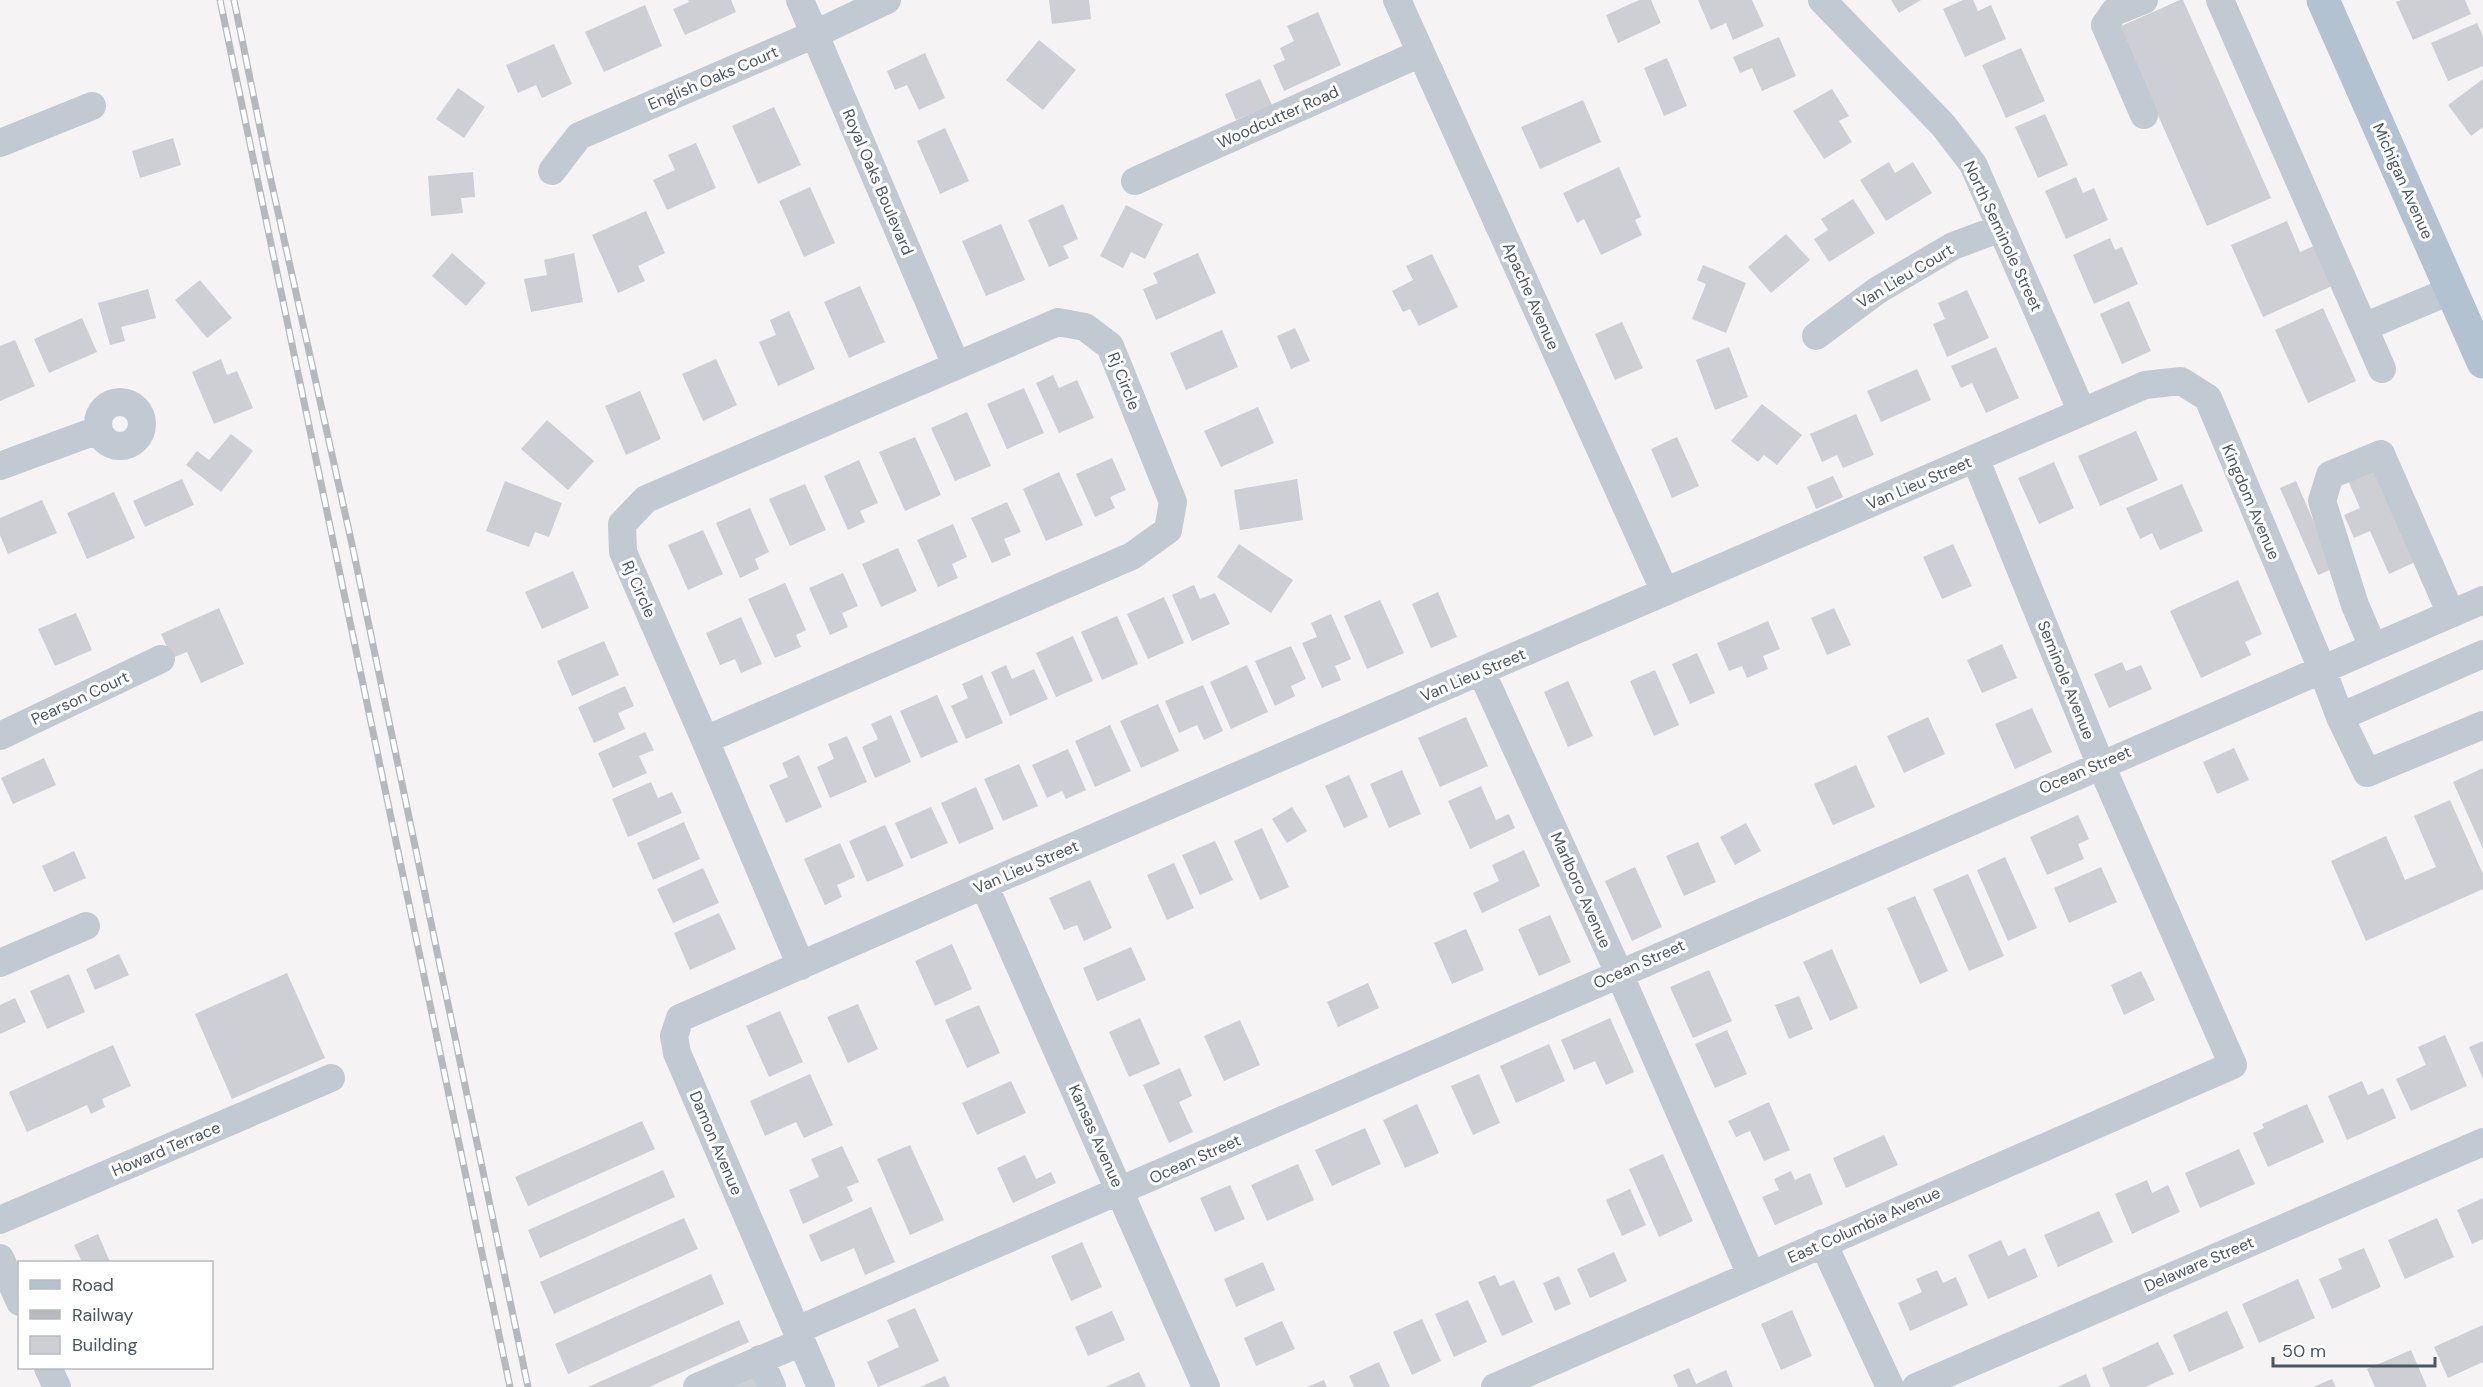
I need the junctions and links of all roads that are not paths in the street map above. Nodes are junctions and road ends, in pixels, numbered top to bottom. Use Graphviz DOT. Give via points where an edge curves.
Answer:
graph roads {
  1 [pos="800,0"];
  2 [pos="887,0"];
  3 [pos="1397,0"];
  4 [pos="1822,0"];
  5 [pos="2144,0"];
  6 [pos="2220,0"];
  7 [pos="2323,0"];
  8 [pos="815,34"];
  9 [pos="1421,53"];
  10 [pos="92,106"];
  11 [pos="2144,115"];
  12 [pos="0,143"];
  13 [pos="552,171"];
  14 [pos="1134,181"];
  15 [pos="2001,228"];
  16 [pos="2452,290"];
  17 [pos="2364,327"];
  18 [pos="1816,336"];
  19 [pos="2480,349"];
  20 [pos="956,365"];
  21 [pos="2382,369"];
  22 [pos="2145,385"];
  23 [pos="2082,412"];
  24 [pos="98,430"];
  25 [pos="1975,458"];
  26 [pos="0,466"];
  27 [pos="1665,592"];
  28 [pos="2483,600"];
  29 [pos="2451,614"];
  30 [pos="2373,647"];
  31 [pos="2483,654"];
  32 [pos="161,660"];
  33 [pos="2322,669"];
  34 [pos="1481,671"];
  35 [pos="2340,717"];
  36 [pos="2483,724"];
  37 [pos="0,736"];
  38 [pos="705,740"];
  39 [pos="2100,763"];
  40 [pos="984,885"];
  41 [pos="86,926"];
  42 [pos="0,963"];
  43 [pos="801,966"];
  44 [pos="1619,973"];
  45 [pos="2233,1065"];
  46 [pos="331,1078"];
  47 [pos="2483,1142"];
  48 [pos="1121,1192"];
  49 [pos="0,1220"];
  50 [pos="1823,1243"];
  51 [pos="0,1258"];
  52 [pos="1751,1275"];
  53 [pos="18,1298"];
  54 [pos="800,1336"];
  55 [pos="760,1359"];
  56 [pos="48,1369"];
  57 [pos="57,1387"];
  58 [pos="697,1387"];
  59 [pos="772,1387"];
  60 [pos="821,1387"];
  61 [pos="1206,1387"];
  62 [pos="1495,1387"];
  63 [pos="1890,1387"];
  64 [pos="1916,1387"];
  1 -- 8 [label="street, Royal Oaks Boulevard"];
  2 -- 8 [label="street, English Oaks Court"];
  3 -- 9 [label="street, Apache Avenue"];
  4 -- 15 [label="street, North Seminole Street" via="1943,125 1973,164"];
  5 -- 11 [label="street" via="2114,12 2105,25"];
  6 -- 17 [label="street"];
  7 -- 16 [label="main road, Michigan Avenue"];
  8 -- 13 [label="street, English Oaks Court" via="579,136"];
  8 -- 20 [label="street, Royal Oaks Boulevard"];
  9 -- 14 [label="street, Woodcutter Road"];
  9 -- 27 [label="street, Apache Avenue"];
  10 -- 12 [label="street"];
  15 -- 18 [label="street, Van Lieu Court" via="1953,246 1878,290"];
  15 -- 23 [label="street, North Seminole Street"];
  16 -- 17 [label="street"];
  16 -- 19 [label="main road, Michigan Avenue"];
  17 -- 21 [label="street"];
  20 -- 38 [label="street, Rj Circle" via="645,499 622,524 623,552"];
  20 -- 38 [label="street, Rj Circle" via="1058,322 1085,327 1110,346 1173,502 1168,530 1132,556"];
  22 -- 23 [label="street, Van Lieu Street"];
  22 -- 33 [label="street, Kingdom Avenue" via="2181,381 2208,398"];
  23 -- 25 [label="street, Van Lieu Street"];
  24 -- 26 [label="street"];
  25 -- 27 [label="street, Van Lieu Street"];
  25 -- 39 [label="street, Seminole Avenue"];
  27 -- 34 [label="street, Van Lieu Street"];
  28 -- 29 [label="street, Ocean Street"];
  29 -- 30 [label="street, Ocean Street"];
  29 -- 30 [label="street" via="2381,454 2330,475 2322,501"];
  30 -- 33 [label="street, Ocean Street"];
  31 -- 35 [label="street"];
  32 -- 37 [label="street, Pearson Court"];
  33 -- 35 [label="street, Kingdom Avenue"];
  33 -- 39 [label="street, Ocean Street"];
  34 -- 40 [label="street, Van Lieu Street"];
  34 -- 44 [label="street, Marlboro Avenue"];
  35 -- 36 [label="street, Kingdom Avenue" via="2367,773"];
  38 -- 43 [label="street, Rj Circle"];
  39 -- 44 [label="street, Ocean Street"];
  39 -- 45 [label="street, Seminole Avenue"];
  40 -- 43 [label="street, Van Lieu Street"];
  40 -- 48 [label="street, Kansas Avenue"];
  41 -- 42 [label="street"];
  43 -- 54 [label="street, Damon Avenue" via="680,1018 674,1036 676,1053"];
  44 -- 48 [label="street, Ocean Street"];
  44 -- 52 [label="street, Marlboro Avenue"];
  45 -- 50 [label="street, East Columbia Avenue"];
  46 -- 49 [label="street, Howard Terrace"];
  47 -- 64 [label="street, Delaware Street"];
  48 -- 54 [label="street, Ocean Street"];
  48 -- 61 [label="street, Kansas Avenue"];
  50 -- 52 [label="street, East Columbia Avenue"];
  50 -- 63 [label="street"];
  51 -- 53 [label="street"];
  52 -- 62 [label="street, East Columbia Avenue"];
  54 -- 55 [label="street, Ocean Street"];
  54 -- 60 [label="street, Damon Avenue"];
  55 -- 58 [label="street, Ocean Street"];
  55 -- 59 [label="street"];
  56 -- 57 [label="street"];
}
